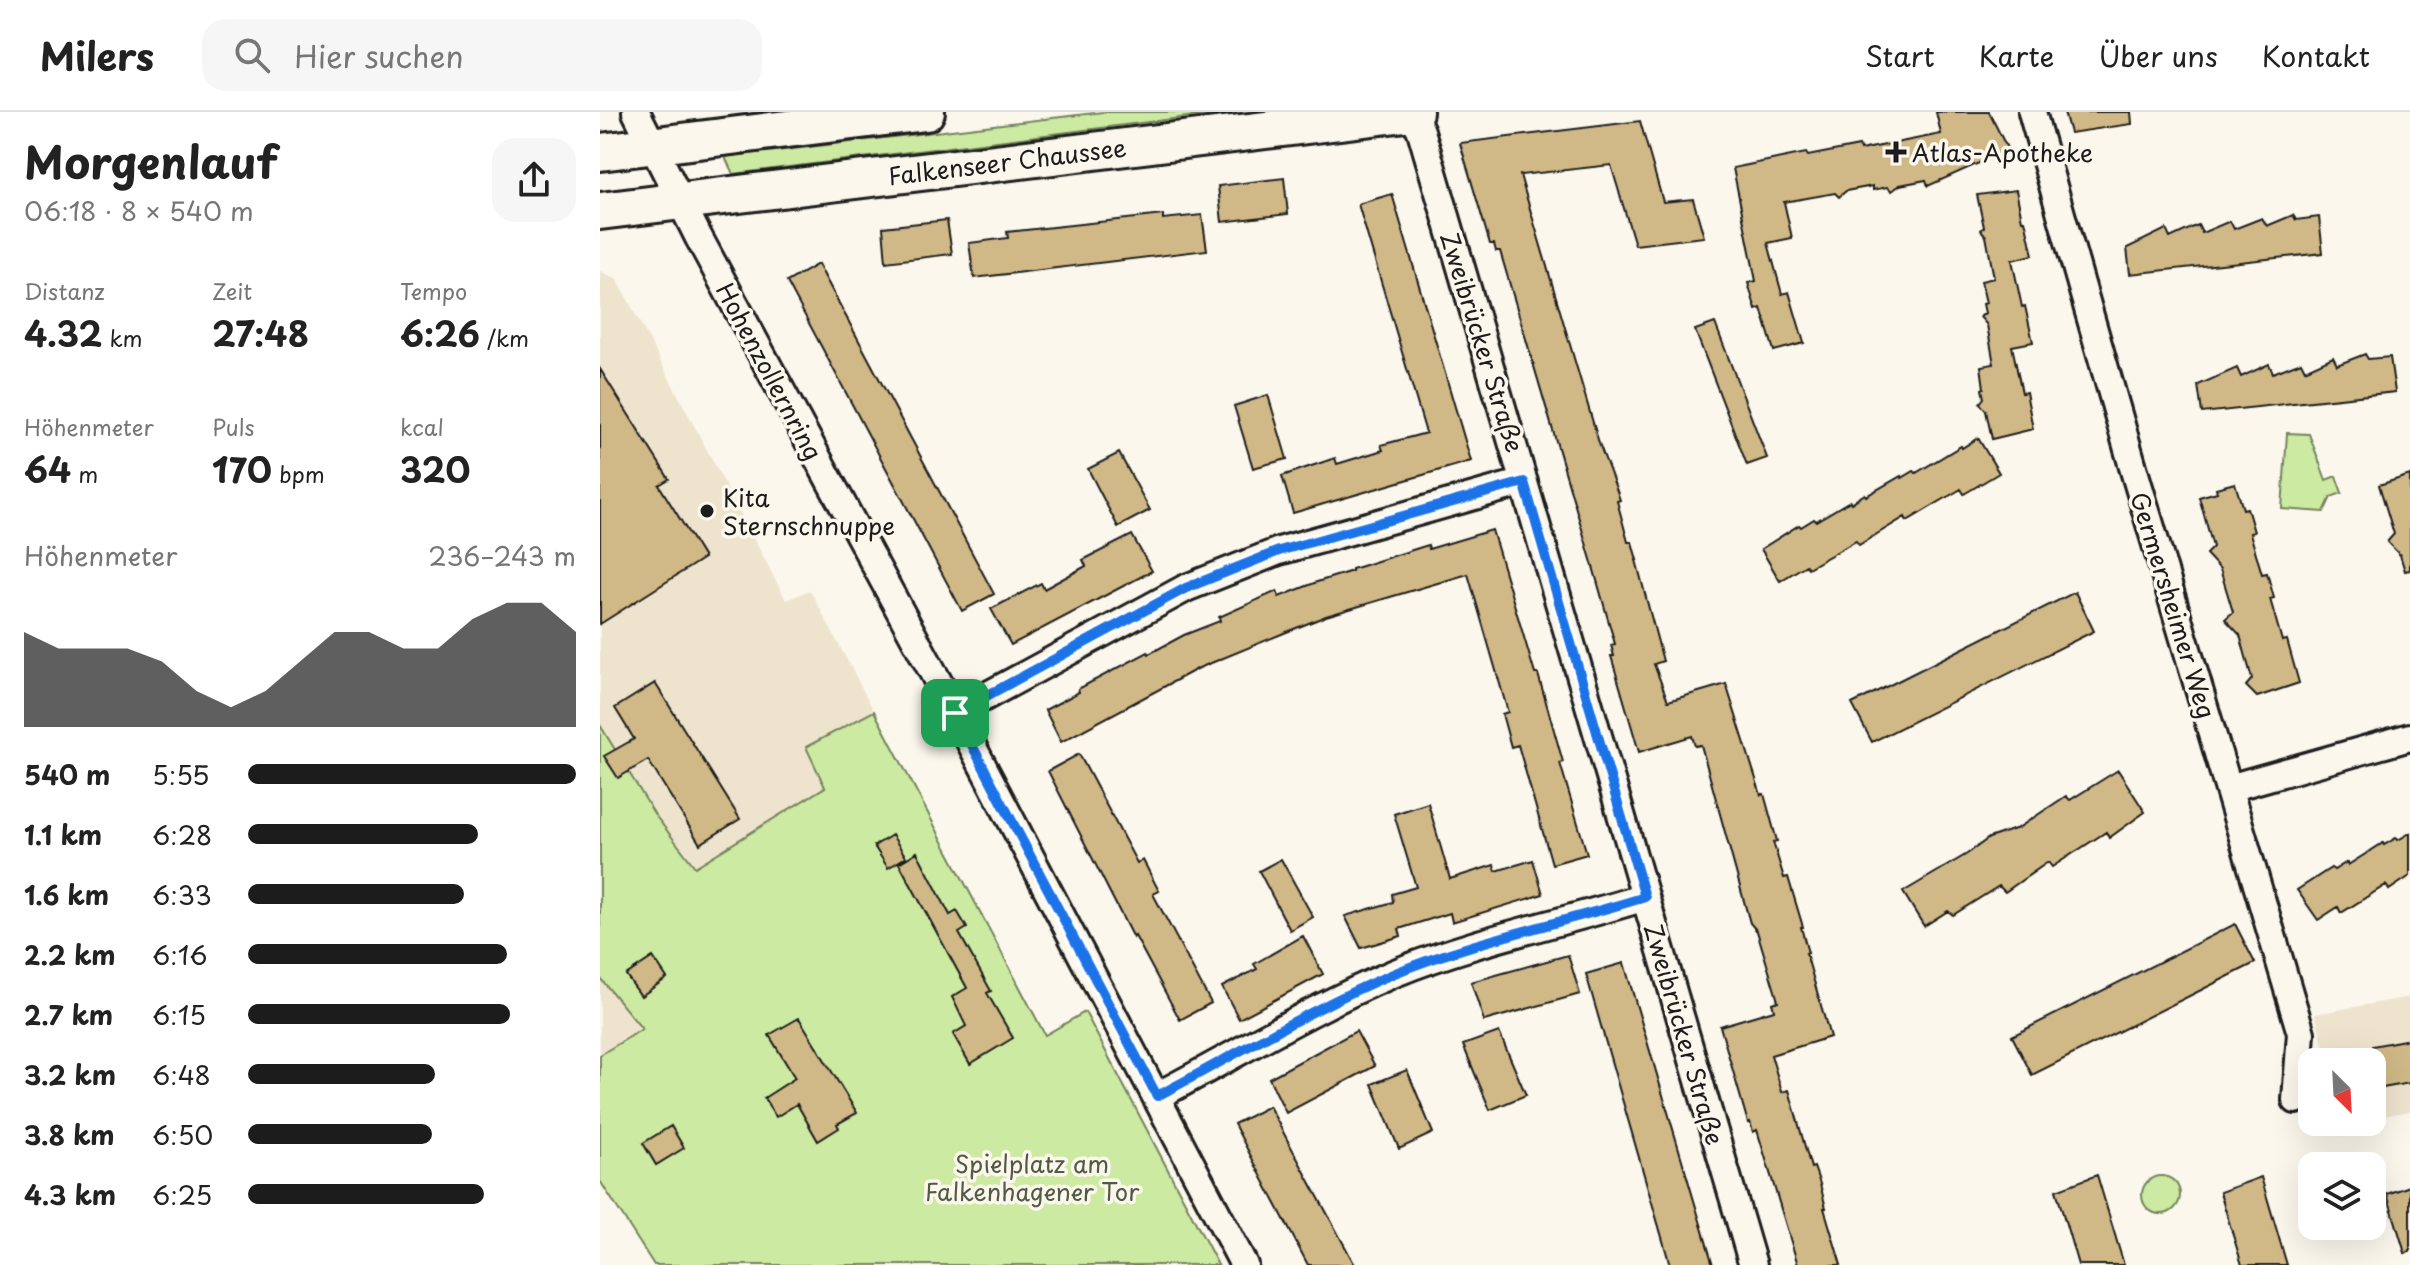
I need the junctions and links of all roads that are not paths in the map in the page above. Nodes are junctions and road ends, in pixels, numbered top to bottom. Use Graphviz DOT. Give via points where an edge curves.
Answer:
graph roads {
  1 [pos="636,112"];
  2 [pos="926,112"];
  3 [pos="1413,112"];
  4 [pos="2032,112"];
  5 [pos="652,144"];
  6 [pos="600,152"];
  7 [pos="680,200"];
  8 [pos="600,211"];
  9 [pos="1524,482"];
  10 [pos="955,713"];
  11 [pos="2410,737"];
  12 [pos="2229,788"];
  13 [pos="1645,897"];
  14 [pos="1157,1096"];
  15 [pos="2296,1100"];
  16 [pos="1244,1265"];
  17 [pos="1753,1265"];
  1 -- 5 [label="street, Hohenzollernring"];
  2 -- 5 [label="main road"];
  3 -- 7 [label="main road, Falkenseer Chaussee"];
  3 -- 9 [label="street, Zweibrücker Straße"];
  4 -- 12 [label="street, Germersheimer Weg"];
  5 -- 6 [label="main road"];
  5 -- 7 [label="street, Hohenzollernring"];
  7 -- 8 [label="main road, Falkenseer Chaussee"];
  7 -- 10 [label="street, Hohenzollernring"];
  9 -- 10 [label="street" via="1279,551 1186,588"];
  9 -- 13 [label="street, Zweibrücker Straße"];
  10 -- 14 [label="street, Hohenzollernring"];
  11 -- 12 [label="street"];
  12 -- 15 [label="street, Germersheimer Weg" via="2301,1033"];
  13 -- 14 [label="street" via="1398,972"];
  13 -- 17 [label="street, Zweibrücker Straße"];
  14 -- 16 [label="street, Hohenzollernring"];
}
